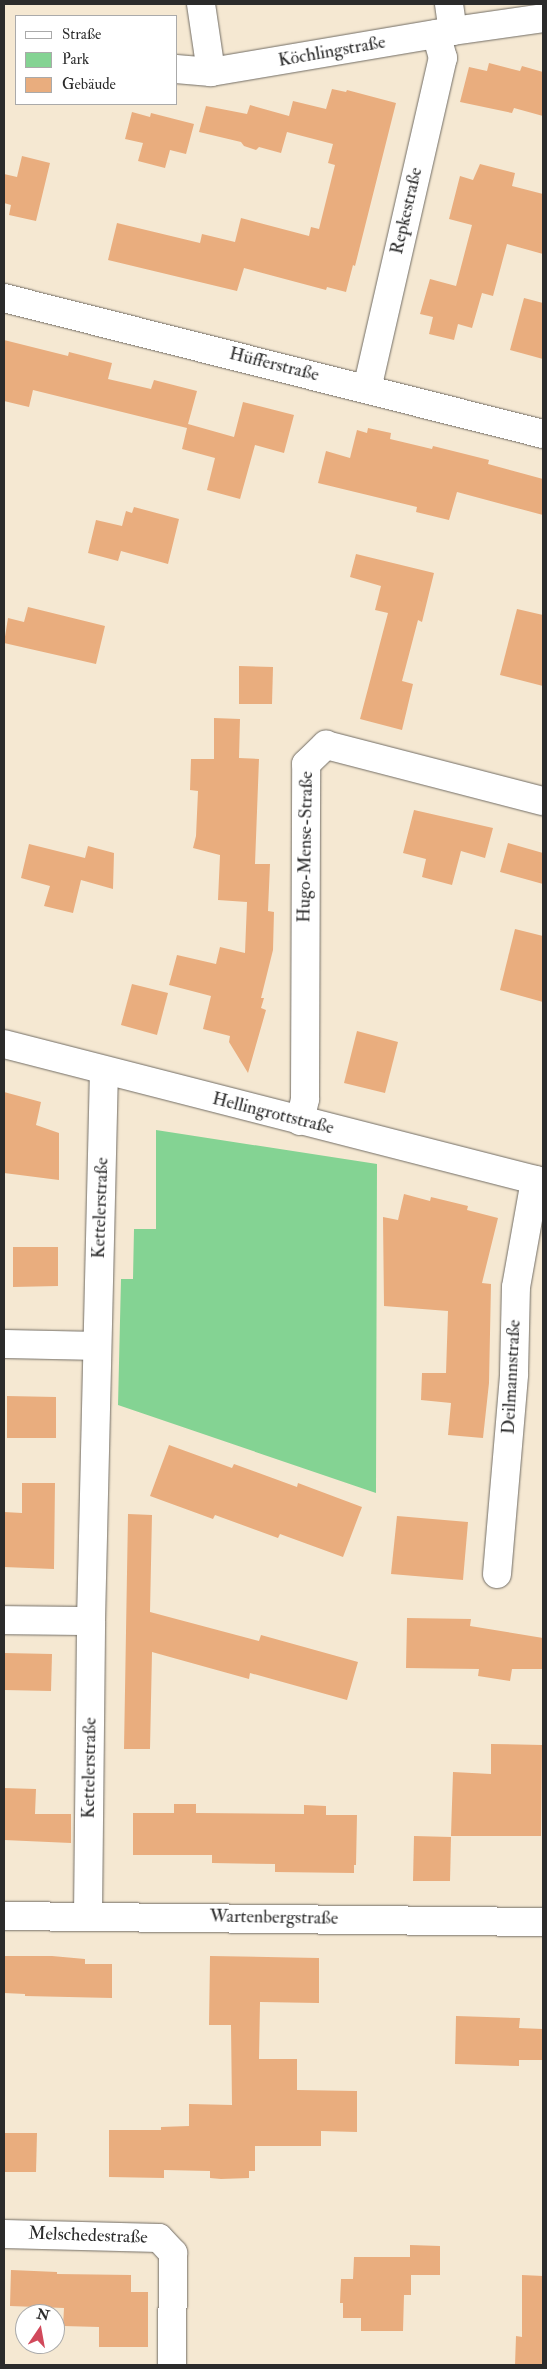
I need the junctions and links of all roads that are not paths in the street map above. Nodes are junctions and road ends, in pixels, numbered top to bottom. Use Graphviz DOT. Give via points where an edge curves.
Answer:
graph roads {
  1 [pos="201,4"];
  2 [pos="449,4"];
  3 [pos="543,18"];
  4 [pos="444,32"];
  5 [pos="178,70"];
  6 [pos="211,72"];
  7 [pos="4,298"];
  8 [pos="367,389"];
  9 [pos="543,434"];
  10 [pos="543,801"];
  11 [pos="4,1044"];
  12 [pos="104,1071"];
  13 [pos="300,1121"];
  14 [pos="539,1181"];
  15 [pos="4,1344"];
  16 [pos="97,1346"];
  17 [pos="497,1574"];
  18 [pos="4,1620"];
  19 [pos="91,1620"];
  20 [pos="4,1916"];
  21 [pos="88,1916"];
  22 [pos="543,1922"];
  23 [pos="4,2234"];
  24 [pos="172,2365"];
  1 -- 6 [label="street"];
  2 -- 4 [label="street"];
  3 -- 4 [label="street, Köchlingstraße"];
  4 -- 6 [label="street, Köchlingstraße"];
  4 -- 8 [label="street, Repkestraße" via="442,58"];
  5 -- 6 [label="street, Köchlingstraße"];
  7 -- 8 [label="street, Hüfferstraße"];
  8 -- 9 [label="street, Hüfferstraße"];
  10 -- 13 [label="street, Hugo-Mense-Straße" via="326,745 306,764 305,1099"];
  11 -- 12 [label="street, Hellingrottstraße"];
  12 -- 13 [label="street, Hellingrottstraße"];
  12 -- 16 [label="street, Kettelerstraße"];
  13 -- 14 [label="street, Hellingrottstraße"];
  14 -- 17 [label="street, Deilmannstraße" via="516,1287 514,1374"];
  15 -- 16 [label="street"];
  16 -- 19 [label="street, Kettelerstraße"];
  18 -- 19 [label="street"];
  19 -- 21 [label="street, Kettelerstraße"];
  20 -- 21 [label="street, Wartenbergstraße"];
  21 -- 22 [label="street, Wartenbergstraße"];
  23 -- 24 [label="street, Melschedestraße" via="159,2238 173,2253"];
}
